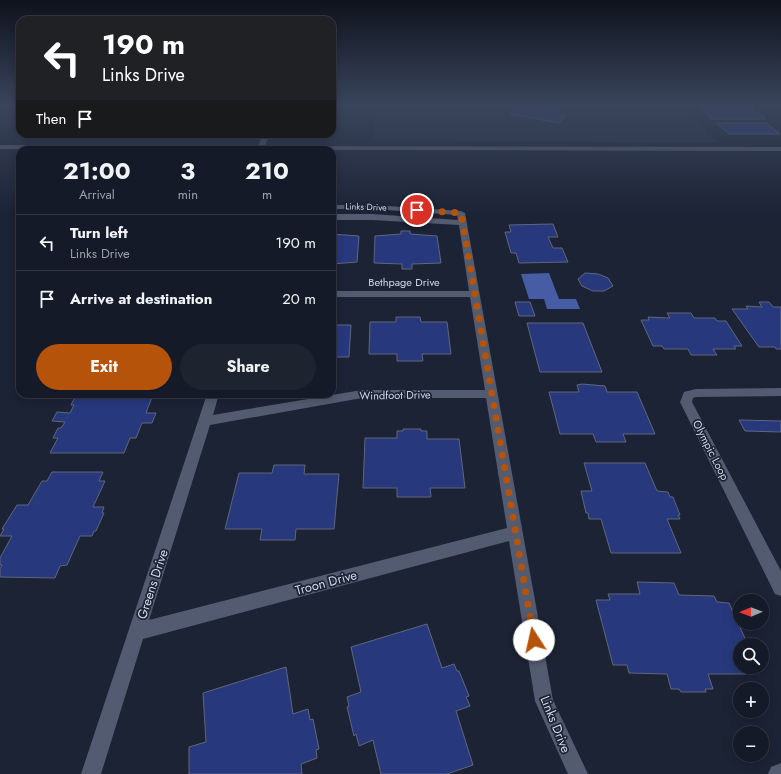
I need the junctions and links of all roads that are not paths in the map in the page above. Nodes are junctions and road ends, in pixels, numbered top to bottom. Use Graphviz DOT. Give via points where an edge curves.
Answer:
graph roads {
  1 [pos="0,147"];
  2 [pos="16,147"];
  3 [pos="336,149"];
  4 [pos="781,149"];
  5 [pos="336,207"];
  6 [pos="336,217"];
  7 [pos="463,223"];
  8 [pos="336,294"];
  9 [pos="475,294"];
  10 [pos="781,392"];
  11 [pos="492,394"];
  12 [pos="212,398"];
  13 [pos="204,421"];
  14 [pos="516,532"];
  15 [pos="781,588"];
  16 [pos="136,632"];
  17 [pos="91,774"];
  18 [pos="578,774"];
  1 -- 2 [label="street"];
  3 -- 4 [label="street"];
  5 -- 7 [label="street, Links Drive" via="461,213"];
  6 -- 7 [label="street, Links Drive"];
  7 -- 9 [label="street, Links Drive"];
  8 -- 9 [label="street, Bethpage Drive"];
  9 -- 11 [label="street, Links Drive"];
  10 -- 15 [label="street, Olympic Loop" via="696,393 688,395 686,402"];
  11 -- 13 [label="street, Windfoot Drive" via="362,394"];
  11 -- 14 [label="street, Links Drive"];
  12 -- 13 [label="street, Greens Drive"];
  13 -- 16 [label="street, Greens Drive"];
  14 -- 16 [label="street, Troon Drive"];
  14 -- 18 [label="street, Links Drive" via="544,701"];
  16 -- 17 [label="street, Greens Drive"];
}
